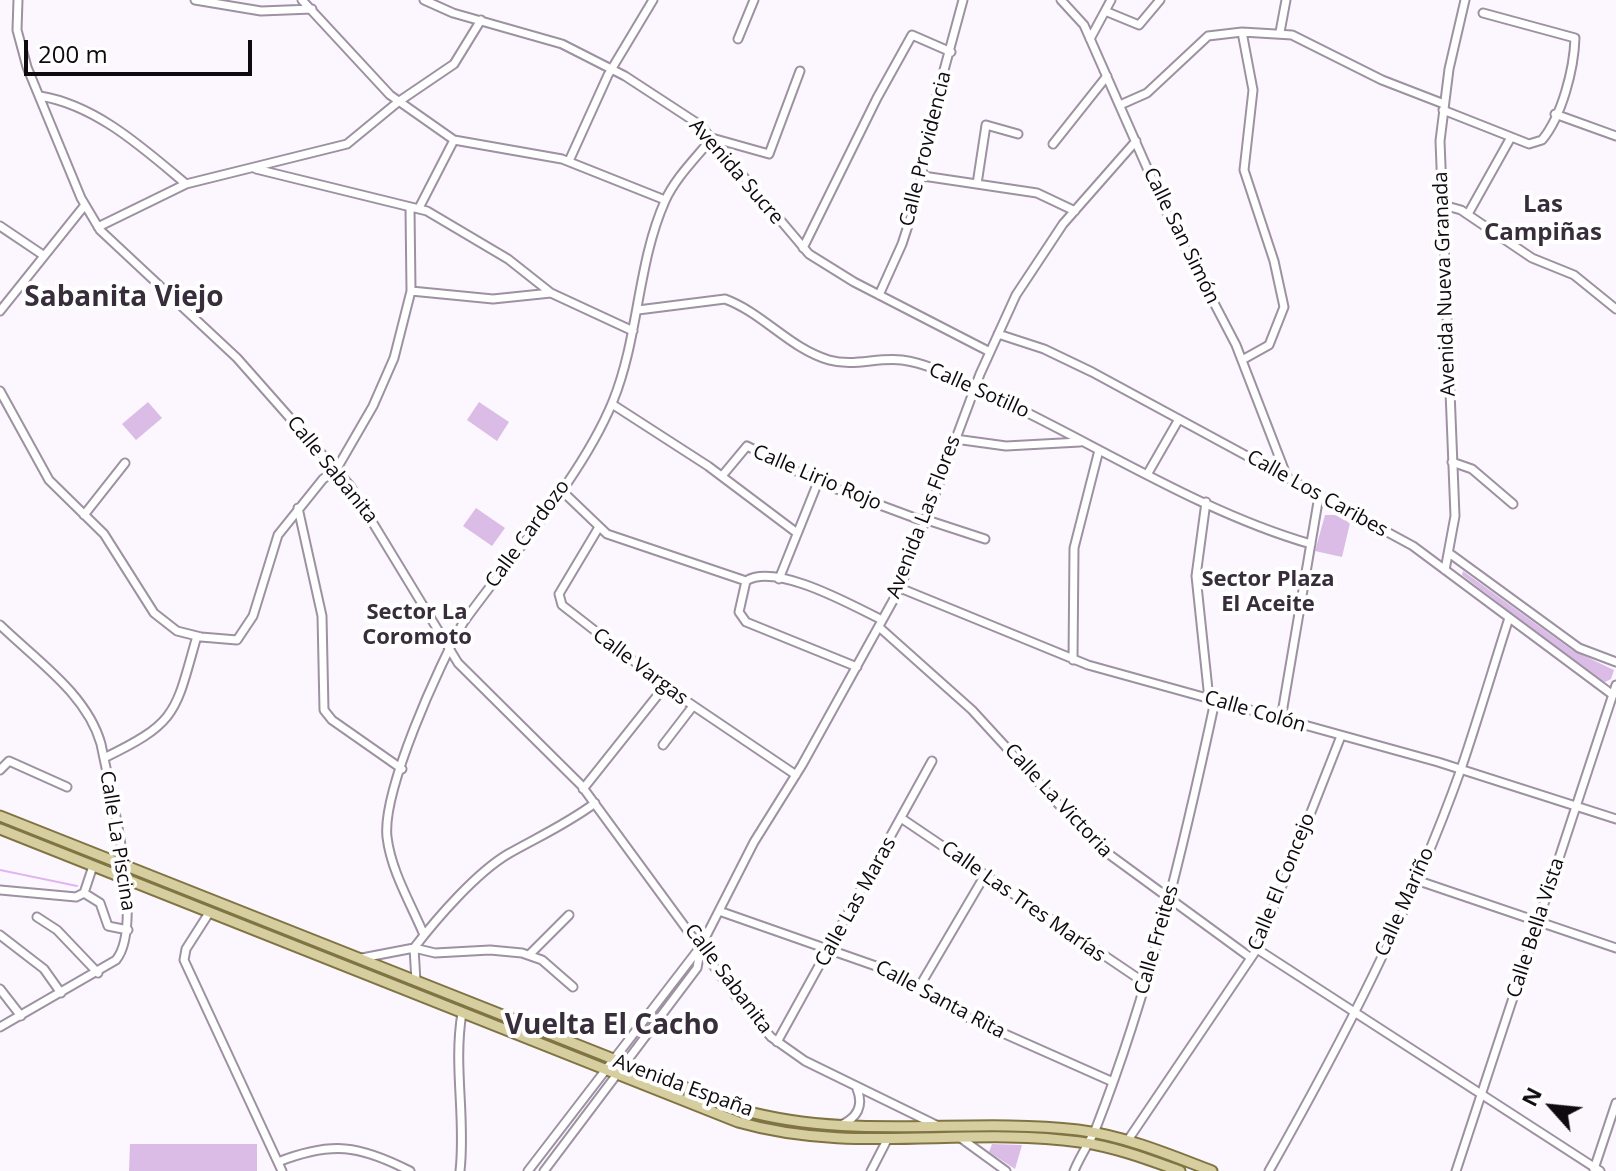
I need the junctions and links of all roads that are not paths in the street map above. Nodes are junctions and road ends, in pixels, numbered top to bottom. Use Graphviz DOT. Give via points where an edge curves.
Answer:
graph roads {
  1 [pos="18,0"];
  2 [pos="195,0"];
  3 [pos="283,0"];
  4 [pos="302,0"];
  5 [pos="424,0"];
  6 [pos="653,0"];
  7 [pos="754,0"];
  8 [pos="963,0"];
  9 [pos="1061,0"];
  10 [pos="1111,0"];
  11 [pos="1160,0"];
  12 [pos="1286,0"];
  13 [pos="1465,0"];
  14 [pos="312,9"];
  15 [pos="284,11"];
  16 [pos="1105,11"];
  17 [pos="1483,13"];
  18 [pos="481,20"];
  19 [pos="1242,32"];
  20 [pos="1280,32"];
  21 [pos="738,39"];
  22 [pos="1090,39"];
  23 [pos="951,52"];
  24 [pos="613,68"];
  25 [pos="800,71"];
  26 [pos="1107,76"];
  27 [pos="40,96"];
  28 [pos="398,102"];
  29 [pos="1120,105"];
  30 [pos="1443,107"];
  31 [pos="1555,114"];
  32 [pos="1018,134"];
  33 [pos="1616,136"];
  34 [pos="712,138"];
  35 [pos="1510,139"];
  36 [pos="454,140"];
  37 [pos="1136,141"];
  38 [pos="1053,144"];
  39 [pos="569,161"];
  40 [pos="254,168"];
  41 [pos="923,176"];
  42 [pos="186,184"];
  43 [pos="977,184"];
  44 [pos="665,200"];
  45 [pos="85,205"];
  46 [pos="1443,205"];
  47 [pos="415,208"];
  48 [pos="1075,211"];
  49 [pos="1468,214"];
  50 [pos="0,226"];
  51 [pos="98,227"];
  52 [pos="803,248"];
  53 [pos="43,255"];
  54 [pos="411,291"];
  55 [pos="551,293"];
  56 [pos="879,295"];
  57 [pos="1616,309"];
  58 [pos="638,310"];
  59 [pos="0,311"];
  60 [pos="633,331"];
  61 [pos="998,334"];
  62 [pos="990,352"];
  63 [pos="1242,360"];
  64 [pos="975,387"];
  65 [pos="0,391"];
  66 [pos="612,404"];
  67 [pos="1179,419"];
  68 [pos="955,439"];
  69 [pos="1082,442"];
  70 [pos="1099,450"];
  71 [pos="1452,462"];
  72 [pos="125,463"];
  73 [pos="336,470"];
  74 [pos="1148,473"];
  75 [pos="722,476"];
  76 [pos="1288,479"];
  77 [pos="818,482"];
  78 [pos="560,489"];
  79 [pos="1319,496"];
  80 [pos="1206,502"];
  81 [pos="1513,504"];
  82 [pos="298,508"];
  83 [pos="84,515"];
  84 [pos="924,520"];
  85 [pos="599,527"];
  86 [pos="797,533"];
  87 [pos="985,539"];
  88 [pos="1311,544"];
  89 [pos="1449,553"];
  90 [pos="1445,570"];
  91 [pos="779,579"];
  92 [pos="746,581"];
  93 [pos="900,588"];
  94 [pos="1509,618"];
  95 [pos="880,623"];
  96 [pos="0,625"];
  97 [pos="197,636"];
  98 [pos="449,649"];
  99 [pos="1073,660"];
  100 [pos="1616,662"];
  101 [pos="857,667"];
  102 [pos="1616,685"];
  103 [pos="665,686"];
  104 [pos="1613,695"];
  105 [pos="1212,700"];
  106 [pos="693,706"];
  107 [pos="1281,719"];
  108 [pos="1341,736"];
  109 [pos="663,745"];
  110 [pos="104,758"];
  111 [pos="932,761"];
  112 [pos="402,769"];
  113 [pos="1461,769"];
  114 [pos="0,770"];
  115 [pos="796,775"];
  116 [pos="67,787"];
  117 [pos="583,789"];
  118 [pos="595,803"];
  119 [pos="1576,806"];
  120 [pos="0,816"];
  121 [pos="901,818"];
  122 [pos="1616,819"];
  123 [pos="0,829"];
  124 [pos="123,865"];
  125 [pos="93,866"];
  126 [pos="985,875"];
  127 [pos="126,879"];
  128 [pos="1416,880"];
  129 [pos="1,892"];
  130 [pos="84,893"];
  131 [pos="1169,897"];
  132 [pos="719,911"];
  133 [pos="209,913"];
  134 [pos="569,915"];
  135 [pos="37,917"];
  136 [pos="1538,921"];
  137 [pos="128,930"];
  138 [pos="0,935"];
  139 [pos="424,935"];
  140 [pos="701,946"];
  141 [pos="831,947"];
  142 [pos="414,948"];
  143 [pos="1616,948"];
  144 [pos="1257,949"];
  145 [pos="529,955"];
  146 [pos="1251,958"];
  147 [pos="360,959"];
  148 [pos="98,973"];
  149 [pos="416,981"];
  150 [pos="1145,983"];
  151 [pos="573,987"];
  152 [pos="0,989"];
  153 [pos="918,989"];
  154 [pos="61,993"];
  155 [pos="414,994"];
  156 [pos="462,1013"];
  157 [pos="1355,1013"];
  158 [pos="21,1016"];
  159 [pos="0,1027"];
  160 [pos="777,1042"];
  161 [pos="612,1060"];
  162 [pos="624,1065"];
  163 [pos="604,1070"];
  164 [pos="616,1075"];
  165 [pos="1113,1082"];
  166 [pos="857,1089"];
  167 [pos="1481,1095"];
  168 [pos="1616,1103"];
  169 [pos="942,1127"];
  170 [pos="835,1128"];
  171 [pos="1094,1133"];
  172 [pos="962,1139"];
  173 [pos="887,1140"];
  174 [pos="1128,1140"];
  175 [pos="1086,1143"];
  176 [pos="278,1162"];
  177 [pos="1596,1170"];
  178 [pos="282,1171"];
  179 [pos="410,1171"];
  180 [pos="460,1171"];
  181 [pos="528,1171"];
  182 [pos="544,1171"];
  183 [pos="871,1171"];
  184 [pos="1006,1171"];
  185 [pos="1074,1171"];
  186 [pos="1180,1171"];
  187 [pos="1212,1171"];
  188 [pos="1269,1171"];
  189 [pos="1456,1171"];
  1 -- 27 [label="street, Calle Sabanita" via="19,40"];
  2 -- 15 [label="street"];
  3 -- 15 [label="street"];
  4 -- 14 [label="street"];
  5 -- 18 [label="street, Avenida Sucre"];
  6 -- 24 [label="street"];
  7 -- 21 [label="street"];
  8 -- 23 [label="street, Calle Providencia"];
  9 -- 22 [label="street, Calle San Simón"];
  10 -- 16 [label="street"];
  11 -- 16 [label="street" via="1139,25"];
  12 -- 20 [label="street"];
  13 -- 30 [label="street, Avenida Nueva Granada"];
  14 -- 15 [label="street"];
  14 -- 28 [label="street"];
  16 -- 22 [label="street"];
  17 -- 31 [label="street" via="1575,38"];
  18 -- 24 [label="street, Avenida Sucre" via="549,39"];
  18 -- 28 [label="street" via="454,64"];
  19 -- 20 [label="street"];
  19 -- 29 [label="street" via="1208,36 1147,93"];
  19 -- 63 [label="street" via="1253,90 1244,170 1284,307 1269,345"];
  20 -- 30 [label="street"];
  22 -- 26 [label="street, Calle San Simón"];
  23 -- 41 [label="street, Calle Providencia"];
  23 -- 52 [label="street" via="912,35"];
  24 -- 34 [label="street, Avenida Sucre" via="694,120"];
  24 -- 39 [label="street"];
  25 -- 34 [label="street" via="769,154"];
  26 -- 29 [label="street, Calle San Simón"];
  26 -- 38 [label="street"];
  27 -- 42 [label="street" via="88,111"];
  27 -- 45 [label="street, Calle Sabanita"];
  28 -- 36 [label="street"];
  28 -- 40 [label="street" via="341,147"];
  29 -- 37 [label="street, Calle San Simón"];
  30 -- 35 [label="street"];
  30 -- 46 [label="street, Avenida Nueva Granada"];
  31 -- 33 [label="street"];
  31 -- 35 [label="street" via="1539,143"];
  32 -- 43 [label="street" via="986,125"];
  34 -- 44 [label="street, Calle Cardozo"];
  34 -- 52 [label="street, Avenida Sucre"];
  35 -- 49 [label="street"];
  36 -- 39 [label="street"];
  36 -- 47 [label="street"];
  37 -- 48 [label="street, Avenida Las Flores"];
  37 -- 63 [label="street, Calle San Simón"];
  39 -- 44 [label="street"];
  40 -- 42 [label="street"];
  40 -- 47 [label="street"];
  41 -- 43 [label="street"];
  41 -- 56 [label="street, Calle Providencia"];
  42 -- 51 [label="street"];
  43 -- 48 [label="street" via="1048,196"];
  44 -- 58 [label="street, Calle Cardozo"];
  45 -- 51 [label="street, Calle Sabanita"];
  45 -- 53 [label="street"];
  46 -- 49 [label="street"];
  46 -- 71 [label="street, Avenida Nueva Granada"];
  47 -- 54 [label="street"];
  47 -- 55 [label="street" via="491,248"];
  48 -- 61 [label="street, Avenida Las Flores" via="1027,277"];
  49 -- 57 [label="street" via="1532,258 1581,280"];
  50 -- 53 [label="street"];
  51 -- 73 [label="street, Calle Sabanita" via="247,368"];
  52 -- 56 [label="street, Avenida Sucre"];
  53 -- 59 [label="street"];
  54 -- 55 [label="street" via="493,299"];
  54 -- 73 [label="street" via="401,338 383,382"];
  55 -- 60 [label="street"];
  56 -- 62 [label="street, Avenida Sucre"];
  58 -- 60 [label="street, Calle Cardozo"];
  58 -- 64 [label="street, Calle Sotillo" via="725,299 831,360 902,360"];
  60 -- 66 [label="street, Calle Cardozo"];
  61 -- 62 [label="street, Avenida Las Flores"];
  61 -- 67 [label="street, Calle Los Caribes" via="1055,354"];
  62 -- 64 [label="street, Avenida Las Flores"];
  63 -- 76 [label="street, Calle San Simón"];
  64 -- 68 [label="street, Avenida Las Flores"];
  64 -- 69 [label="street, Calle Sotillo"];
  65 -- 83 [label="street" via="44,472"];
  66 -- 75 [label="street, Calle Lirio Rojo"];
  66 -- 78 [label="street, Calle Cardozo"];
  67 -- 74 [label="street"];
  67 -- 76 [label="street, Calle Los Caribes"];
  68 -- 69 [label="street" via="1006,446"];
  68 -- 84 [label="street, Avenida Las Flores"];
  69 -- 70 [label="street, Calle Sotillo"];
  70 -- 74 [label="street, Calle Sotillo"];
  70 -- 99 [label="street" via="1074,548"];
  71 -- 81 [label="street" via="1472,469"];
  71 -- 89 [label="street, Avenida Nueva Granada" via="1455,516"];
  72 -- 83 [label="street"];
  73 -- 82 [label="street"];
  73 -- 98 [label="street, Calle Sabanita" via="382,533"];
  74 -- 80 [label="street, Calle Sotillo"];
  75 -- 77 [label="street, Calle Lirio Rojo" via="747,446"];
  75 -- 86 [label="street, Calle Lirio Rojo"];
  76 -- 79 [label="street, Calle Los Caribes"];
  77 -- 84 [label="street, Calle Lirio Rojo"];
  77 -- 86 [label="street"];
  78 -- 85 [label="street"];
  78 -- 98 [label="street, Calle Cardozo"];
  79 -- 88 [label="street"];
  79 -- 90 [label="street, Calle Los Caribes" via="1413,546"];
  80 -- 88 [label="street, Calle Sotillo"];
  80 -- 105 [label="street, Calle Freites" via="1196,576"];
  82 -- 97 [label="street" via="273,545 244,635 234,641"];
  82 -- 112 [label="street" via="322,616 324,710"];
  83 -- 97 [label="street" via="109,541 154,613 171,628"];
  84 -- 87 [label="street, Calle Lirio Rojo"];
  84 -- 93 [label="street, Avenida Las Flores"];
  85 -- 92 [label="street"];
  85 -- 103 [label="street, Calle Vargas" via="559,601"];
  86 -- 91 [label="street"];
  88 -- 107 [label="street"];
  89 -- 90 [label="street, Avenida Nueva Granada"];
  89 -- 100 [label="street" via="1579,648"];
  90 -- 94 [label="street, Calle Los Caribes"];
  91 -- 92 [label="street, Calle La Victoria"];
  91 -- 95 [label="street, Calle La Victoria" via="813,588"];
  92 -- 101 [label="street" via="739,612 746,622"];
  93 -- 95 [label="street, Avenida Las Flores"];
  93 -- 99 [label="street, Calle Colón"];
  94 -- 104 [label="street, Calle Los Caribes"];
  94 -- 113 [label="street, Calle Mariño"];
  95 -- 101 [label="street, Avenida Las Flores"];
  95 -- 131 [label="street, Calle La Victoria" via="972,710 1095,844"];
  96 -- 110 [label="street, Calle La Piscina" via="87,711"];
  97 -- 110 [label="street" via="171,717"];
  98 -- 112 [label="street, Calle Cardozo"];
  98 -- 117 [label="street, Calle Sabanita"];
  99 -- 105 [label="street, Calle Colón"];
  101 -- 115 [label="street, Avenida Las Flores"];
  102 -- 104 [label="street, Calle Bella Vista"];
  103 -- 106 [label="street, Calle Vargas"];
  103 -- 117 [label="street"];
  104 -- 119 [label="street, Calle Bella Vista"];
  105 -- 107 [label="street, Calle Colón"];
  105 -- 131 [label="street, Calle Freites"];
  106 -- 109 [label="street"];
  106 -- 115 [label="street, Calle Vargas"];
  107 -- 108 [label="street, Calle Colón"];
  108 -- 113 [label="street, Calle Colón"];
  108 -- 144 [label="street, Calle El Concejo"];
  110 -- 124 [label="street, Calle La Piscina"];
  111 -- 121 [label="street, Calle Las Maras"];
  112 -- 139 [label="street, Calle Cardozo" via="388,811 387,836"];
  113 -- 119 [label="street, Calle Colón"];
  113 -- 128 [label="street, Calle Mariño"];
  114 -- 116 [label="street" via="9,761"];
  115 -- 132 [label="street, Avenida Las Flores"];
  117 -- 118 [label="street, Calle Sabanita"];
  118 -- 139 [label="street" via="496,863"];
  118 -- 140 [label="street, Calle Sabanita"];
  119 -- 122 [label="street, Calle Colón"];
  119 -- 136 [label="street, Calle Bella Vista"];
  120 -- 124 [label="main road, Avenida España"];
  121 -- 126 [label="street, Calle Las Tres Marías"];
  121 -- 141 [label="street, Calle Las Maras"];
  123 -- 125 [label="main road, Avenida España"];
  124 -- 127 [label="street, Calle La Piscina"];
  124 -- 147 [label="main road, Avenida España"];
  125 -- 127 [label="main road, Avenida España"];
  125 -- 130 [label="street"];
  126 -- 150 [label="street, Calle Las Tres Marías"];
  126 -- 153 [label="street"];
  127 -- 133 [label="main road, Avenida España"];
  127 -- 137 [label="street, Calle La Piscina"];
  128 -- 136 [label="street"];
  128 -- 157 [label="street, Calle Mariño"];
  129 -- 130 [label="street" via="76,897"];
  130 -- 137 [label="street" via="100,903 108,926"];
  131 -- 146 [label="street, Calle La Victoria"];
  131 -- 150 [label="street, Calle Freites"];
  132 -- 140 [label="street, Avenida Las Flores"];
  132 -- 141 [label="street, Calle Santa Rita"];
  133 -- 155 [label="main road, Avenida España"];
  133 -- 176 [label="street" via="184,960"];
  134 -- 145 [label="street"];
  135 -- 148 [label="street"];
  136 -- 143 [label="street"];
  136 -- 167 [label="street, Calle Bella Vista"];
  137 -- 148 [label="street, Calle La Piscina" via="121,954"];
  138 -- 154 [label="street" via="44,969"];
  139 -- 142 [label="street"];
  140 -- 160 [label="street, Calle Sabanita"];
  140 -- 161 [label="street, Avenida Las Flores"];
  140 -- 162 [label="street, Avenida Las Flores" via="697,968"];
  141 -- 153 [label="street, Calle Santa Rita" via="890,971"];
  141 -- 160 [label="street, Calle Las Maras"];
  142 -- 145 [label="street"];
  142 -- 147 [label="street"];
  142 -- 149 [label="street"];
  144 -- 146 [label="street, Calle El Concejo"];
  144 -- 157 [label="street"];
  145 -- 151 [label="street"];
  146 -- 174 [label="street, Calle El Concejo"];
  147 -- 149 [label="main road, Avenida España"];
  148 -- 154 [label="street, Calle La Piscina"];
  149 -- 155 [label="main road"];
  149 -- 161 [label="main road, Avenida España"];
  150 -- 165 [label="street, Calle Freites"];
  152 -- 158 [label="street"];
  153 -- 165 [label="street, Calle Santa Rita" via="951,1010"];
  154 -- 158 [label="street, Calle La Piscina"];
  155 -- 156 [label="main road, Avenida España"];
  156 -- 163 [label="main road, Avenida España"];
  156 -- 180 [label="street" via="457,1059 463,1127"];
  157 -- 167 [label="street"];
  157 -- 188 [label="street, Calle Mariño"];
  158 -- 159 [label="street, Calle La Piscina"];
  160 -- 166 [label="street, Calle Sabanita"];
  161 -- 162 [label="main road, Avenida España"];
  161 -- 163 [label="street, Avenida Las Flores"];
  162 -- 164 [label="street, Avenida Las Flores"];
  162 -- 170 [label="main road, Avenida España" via="742,1110"];
  163 -- 164 [label="main road, Avenida España"];
  163 -- 181 [label="street, Avenida Las Flores"];
  164 -- 173 [label="main road, Avenida España" via="766,1129 819,1139"];
  164 -- 182 [label="street, Avenida Las Flores"];
  165 -- 171 [label="street, Calle Freites"];
  166 -- 169 [label="street, Calle Sabanita"];
  166 -- 170 [label="street" via="858,1112"];
  167 -- 177 [label="street"];
  167 -- 189 [label="street, Calle Bella Vista"];
  168 -- 177 [label="street"];
  169 -- 170 [label="main road, Avenida España"];
  169 -- 171 [label="main road, Avenida España"];
  171 -- 174 [label="main road, Avenida España"];
  171 -- 175 [label="street, Calle Freites"];
  172 -- 173 [label="main road, Avenida España"];
  172 -- 175 [label="main road, Avenida España"];
  172 -- 184 [label="street"];
  173 -- 183 [label="street"];
  174 -- 187 [label="main road, Avenida España"];
  175 -- 185 [label="street, Calle Freites"];
  175 -- 186 [label="main road, Avenida España"];
  176 -- 178 [label="street"];
  176 -- 179 [label="street" via="314,1150 353,1148"];
}
